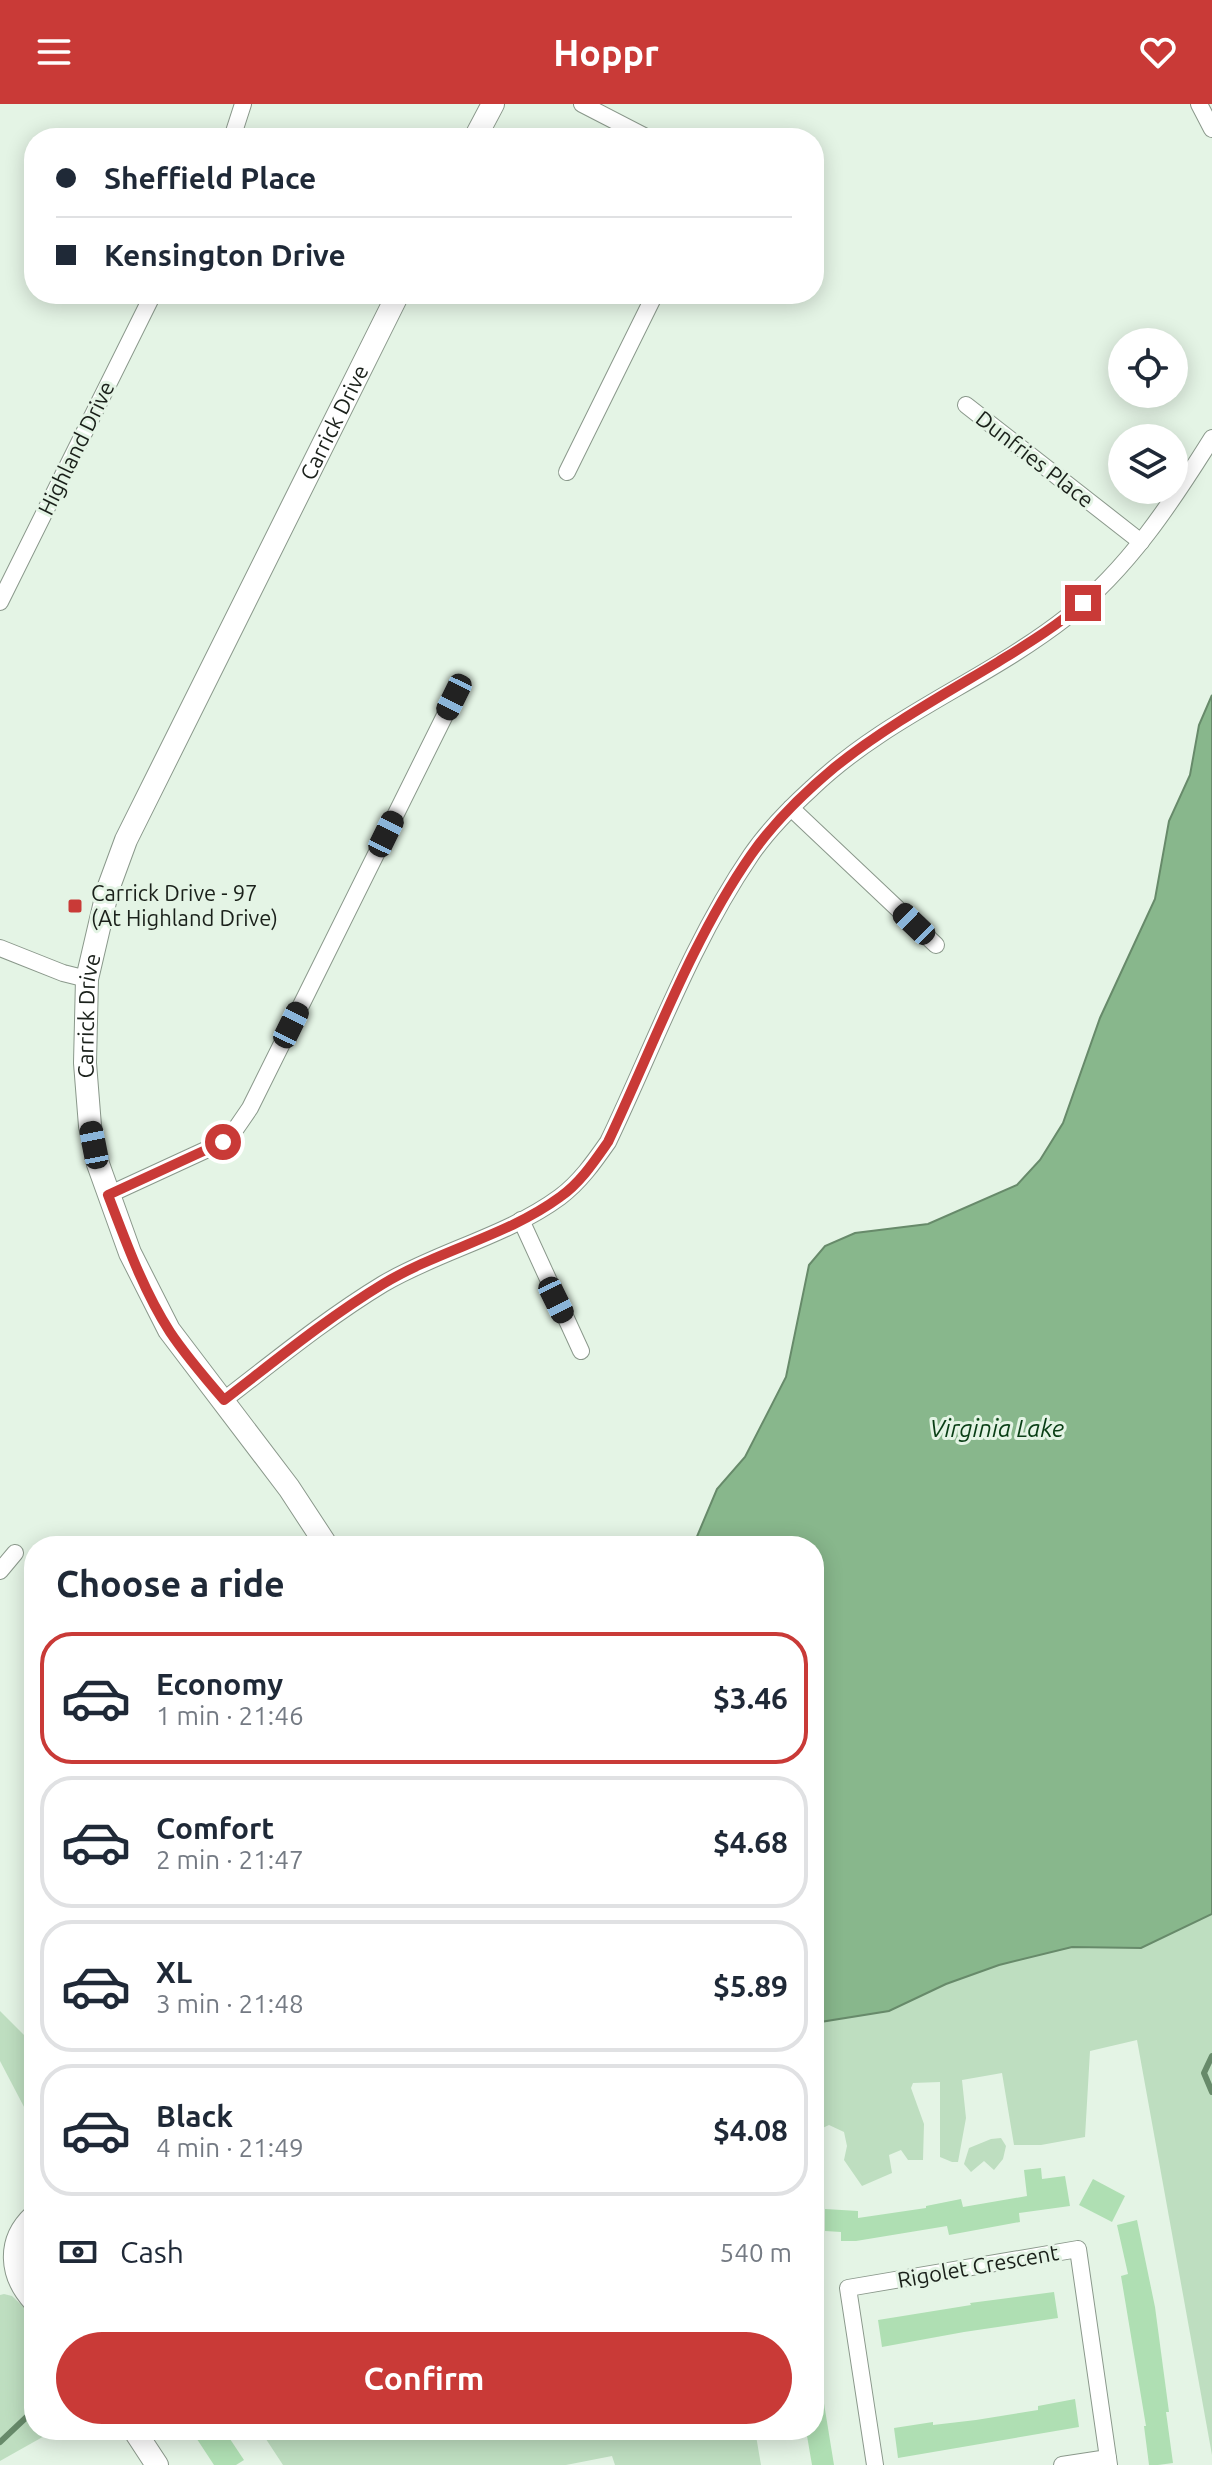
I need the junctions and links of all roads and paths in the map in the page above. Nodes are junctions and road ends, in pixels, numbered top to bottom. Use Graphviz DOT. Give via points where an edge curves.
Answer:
graph roads {
  1 [pos="243,104"];
  2 [pos="493,104"];
  3 [pos="582,104"];
  4 [pos="1199,104"];
  5 [pos="235,128"];
  6 [pos="480,128"];
  7 [pos="629,128"];
  8 [pos="1212,129"];
  9 [pos="148,304"];
  10 [pos="393,304"];
  11 [pos="650,304"];
  12 [pos="966,405"];
  13 [pos="1212,438"];
  14 [pos="567,472"];
  15 [pos="1141,542"];
  16 [pos="0,602"];
  17 [pos="454,697"];
  18 [pos="791,808"];
  19 [pos="936,945"];
  20 [pos="0,948"];
  21 [pos="87,979"];
  22 [pos="108,1195"];
  23 [pos="521,1220"];
  24 [pos="581,1351"];
  25 [pos="224,1400"];
  26 [pos="320,1536"];
  27 [pos="15,1553"];
  28 [pos="0,1571"];
  29 [pos="24,2228"];
  30 [pos="24,2287"];
  31 [pos="141,2440"];
  32 [pos="1109,2461"];
  33 [pos="157,2465"];
  34 [pos="875,2465"];
  35 [pos="1062,2465"];
  1 -- 5 [label="street"];
  2 -- 6 [label="street"];
  3 -- 7 [label="street"];
  4 -- 8 [label="street"];
  9 -- 16 [label="street, Highland Drive"];
  10 -- 21 [label="street, Carrick Drive" via="126,840 108,889"];
  11 -- 14 [label="street"];
  12 -- 15 [label="street, Dunfries Place"];
  13 -- 15 [label="street"];
  15 -- 18 [label="street" via="1069,616 869,741"];
  17 -- 22 [label="street" via="237,1127 223,1142"];
  18 -- 19 [label="street"];
  18 -- 23 [label="street" via="751,854 721,905 608,1142 560,1197"];
  20 -- 21 [label="street"];
  21 -- 22 [label="street, Carrick Drive" via="87,1099"];
  22 -- 25 [label="street, Carrick Drive" via="169,1330"];
  23 -- 24 [label="street"];
  23 -- 25 [label="street" via="387,1282"];
  25 -- 26 [label="street, Carrick Drive"];
  27 -- 28 [label="street"];
  29 -- 30 [label="street" via="14,2261"];
  31 -- 33 [label="street"];
  32 -- 34 [label="street, Rigolet Crescent" via="1078,2249 848,2288"];
  32 -- 35 [label="street, Rigolet Crescent"];
}
